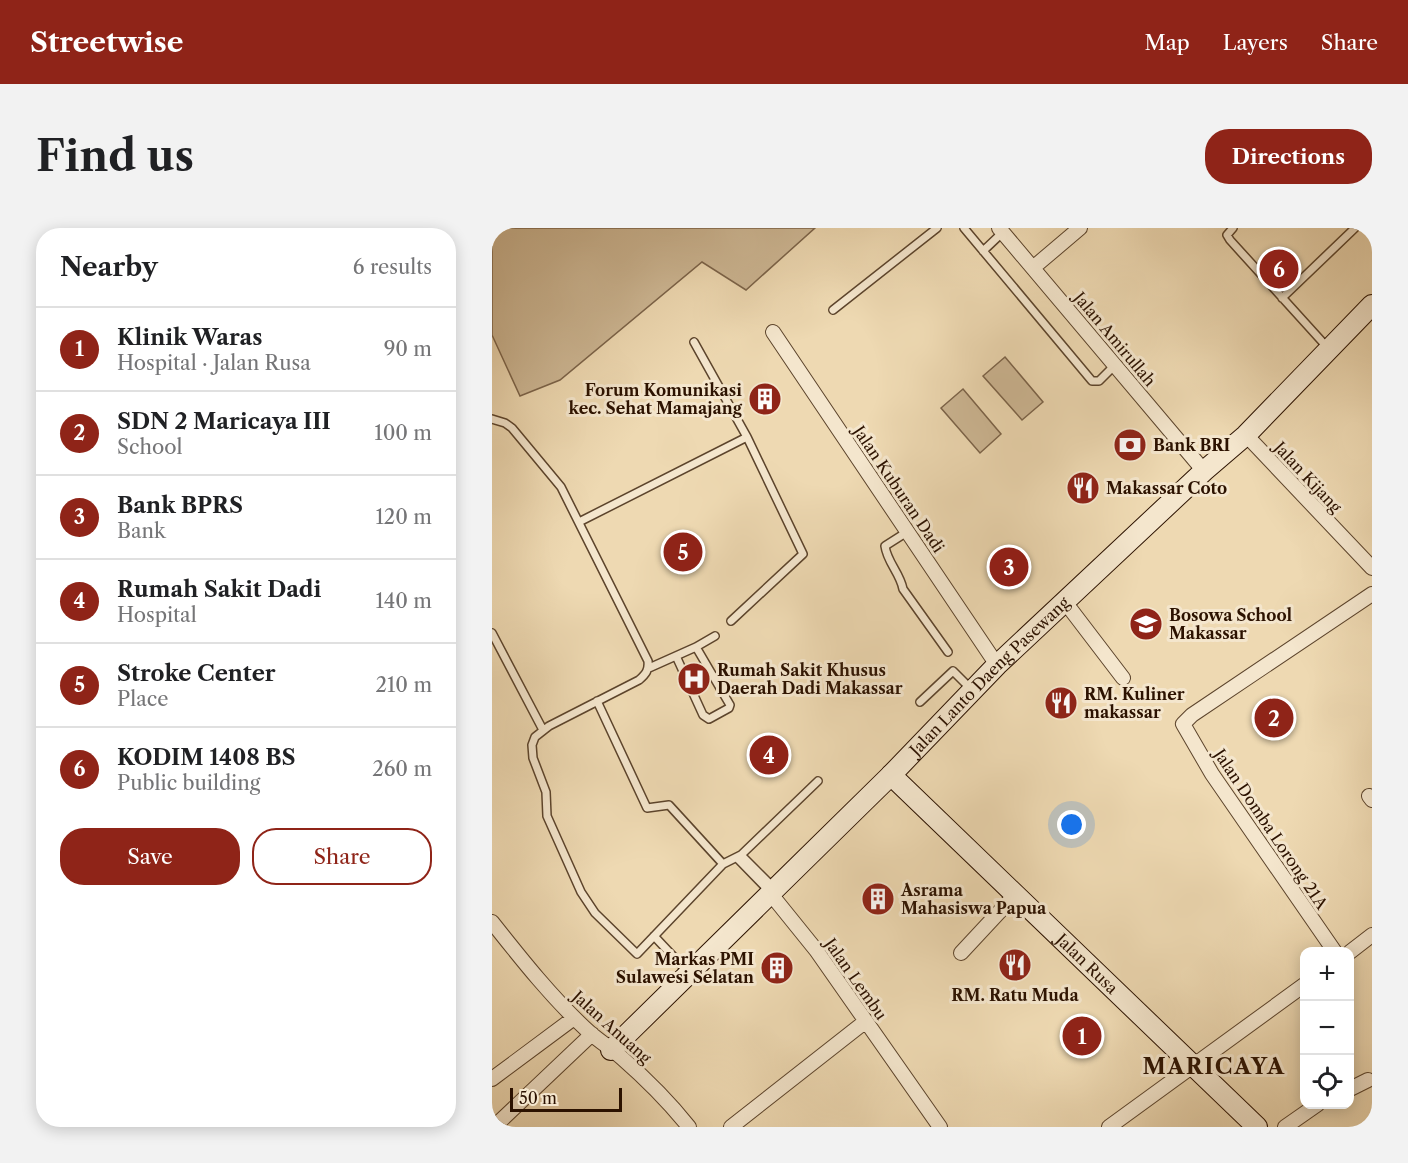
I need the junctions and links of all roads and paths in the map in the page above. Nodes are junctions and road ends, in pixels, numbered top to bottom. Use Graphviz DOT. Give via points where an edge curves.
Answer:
graph roads {
  1 [pos="937,228"];
  2 [pos="964,228"];
  3 [pos="1080,228"];
  4 [pos="1233,228"];
  5 [pos="1355,228"];
  6 [pos="1001,230"];
  7 [pos="983,251"];
  8 [pos="1034,267"];
  9 [pos="1282,298"];
  10 [pos="1372,305"];
  11 [pos="833,310"];
  12 [pos="773,332"];
  13 [pos="694,342"];
  14 [pos="1329,349"];
  15 [pos="1115,365"];
  16 [pos="492,419"];
  17 [pos="1246,435"];
  18 [pos="747,437"];
  19 [pos="1204,471"];
  20 [pos="579,522"];
  21 [pos="907,532"];
  22 [pos="1372,568"];
  23 [pos="1372,594"];
  24 [pos="1065,602"];
  25 [pos="731,621"];
  26 [pos="492,633"];
  27 [pos="715,636"];
  28 [pos="696,647"];
  29 [pos="948,652"];
  30 [pos="676,656"];
  31 [pos="997,665"];
  32 [pos="649,668"];
  33 [pos="1123,678"];
  34 [pos="972,690"];
  35 [pos="597,701"];
  36 [pos="920,702"];
  37 [pos="543,730"];
  38 [pos="891,775"];
  39 [pos="818,781"];
  40 [pos="739,857"];
  41 [pos="723,864"];
  42 [pos="773,891"];
  43 [pos="1015,896"];
  44 [pos="492,922"];
  45 [pos="1372,935"];
  46 [pos="654,936"];
  47 [pos="1332,947"];
  48 [pos="1354,949"];
  49 [pos="961,953"];
  50 [pos="689,973"];
  51 [pos="1300,990"];
  52 [pos="574,1018"];
  53 [pos="866,1021"];
  54 [pos="592,1034"];
  55 [pos="611,1050"];
  56 [pos="1195,1066"];
  57 [pos="492,1079"];
  58 [pos="1368,1080"];
  59 [pos="1354,1087"];
  60 [pos="1311,1109"];
  61 [pos="494,1127"];
  62 [pos="689,1127"];
  63 [pos="731,1127"];
  64 [pos="940,1127"];
  65 [pos="1109,1127"];
  66 [pos="1257,1127"];
  67 [pos="1285,1127"];
  1 -- 11 [label="lane"];
  2 -- 7 [label="lane"];
  3 -- 8 [label="street"];
  4 -- 9 [label="lane" via="1227,235 1230,240"];
  5 -- 9 [label="lane"];
  6 -- 7 [label="lane"];
  6 -- 8 [label="street, Jalan Amirullah"];
  7 -- 15 [label="lane" via="1092,381 1100,381"];
  8 -- 15 [label="street, Jalan Amirullah"];
  9 -- 14 [label="lane"];
  10 -- 14 [label="main road, Jalan Lanto Daeng Pasewang"];
  12 -- 21 [label="street, Jalan Kuburan Dadi"];
  13 -- 18 [label="lane"];
  14 -- 17 [label="main road, Jalan Lanto Daeng Pasewang"];
  15 -- 19 [label="street, Jalan Amirullah"];
  16 -- 20 [label="lane" via="505,423 526,444 561,487"];
  17 -- 19 [label="main road, Jalan Lanto Daeng Pasewang"];
  17 -- 22 [label="street, Jalan Kijang"];
  18 -- 20 [label="lane"];
  18 -- 25 [label="lane" via="803,554"];
  19 -- 24 [label="main road, Jalan Lanto Daeng Pasewang"];
  20 -- 32 [label="lane"];
  21 -- 29 [label="lane" via="885,546 886,553 901,577 903,589"];
  21 -- 31 [label="street, Jalan Kuburan Dadi"];
  23 -- 47 [label="street, Jalan Domba Lorong 21A" via="1183,724 1212,774"];
  24 -- 31 [label="main road, Jalan Lanto Daeng Pasewang"];
  24 -- 33 [label="street"];
  26 -- 37 [label="lane"];
  27 -- 28 [label="lane"];
  28 -- 30 [label="lane"];
  28 -- 30 [label="lane" via="730,705 709,719 703,715"];
  30 -- 32 [label="lane"];
  31 -- 34 [label="main road, Jalan Lanto Daeng Pasewang"];
  32 -- 35 [label="lane" via="639,680"];
  34 -- 36 [label="lane" via="953,671"];
  34 -- 38 [label="main road, Jalan Lanto Daeng Pasewang"];
  35 -- 37 [label="lane"];
  35 -- 41 [label="lane" via="647,808 669,805"];
  37 -- 46 [label="lane" via="535,736 533,758 546,792 547,816 581,892 594,912 637,954"];
  38 -- 42 [label="main road, Jalan Lanto Daeng Pasewang"];
  38 -- 43 [label="main road, Jalan Rusa"];
  39 -- 40 [label="lane"];
  40 -- 41 [label="lane"];
  40 -- 42 [label="lane"];
  41 -- 46 [label="lane"];
  42 -- 50 [label="main road, Jalan Lanto Daeng Pasewang"];
  42 -- 53 [label="street, Jalan Lembu"];
  43 -- 49 [label="street"];
  43 -- 56 [label="main road, Jalan Rusa"];
  44 -- 52 [label="street, Jalan Anuang"];
  45 -- 48 [label="street"];
  46 -- 50 [label="lane"];
  50 -- 55 [label="main road, Jalan Lanto Daeng Pasewang"];
  51 -- 56 [label="street"];
  52 -- 54 [label="street, Jalan Anuang"];
  52 -- 57 [label="street"];
  53 -- 63 [label="street"];
  53 -- 64 [label="street, Jalan Lembu"];
  54 -- 55 [label="street, Jalan Anuang"];
  54 -- 61 [label="street"];
  55 -- 62 [label="street, Jalan Anuang" via="655,1089"];
  56 -- 65 [label="street"];
  56 -- 66 [label="main road, Jalan Rusa"];
  58 -- 59 [label="street"];
  60 -- 67 [label="street"];
}
